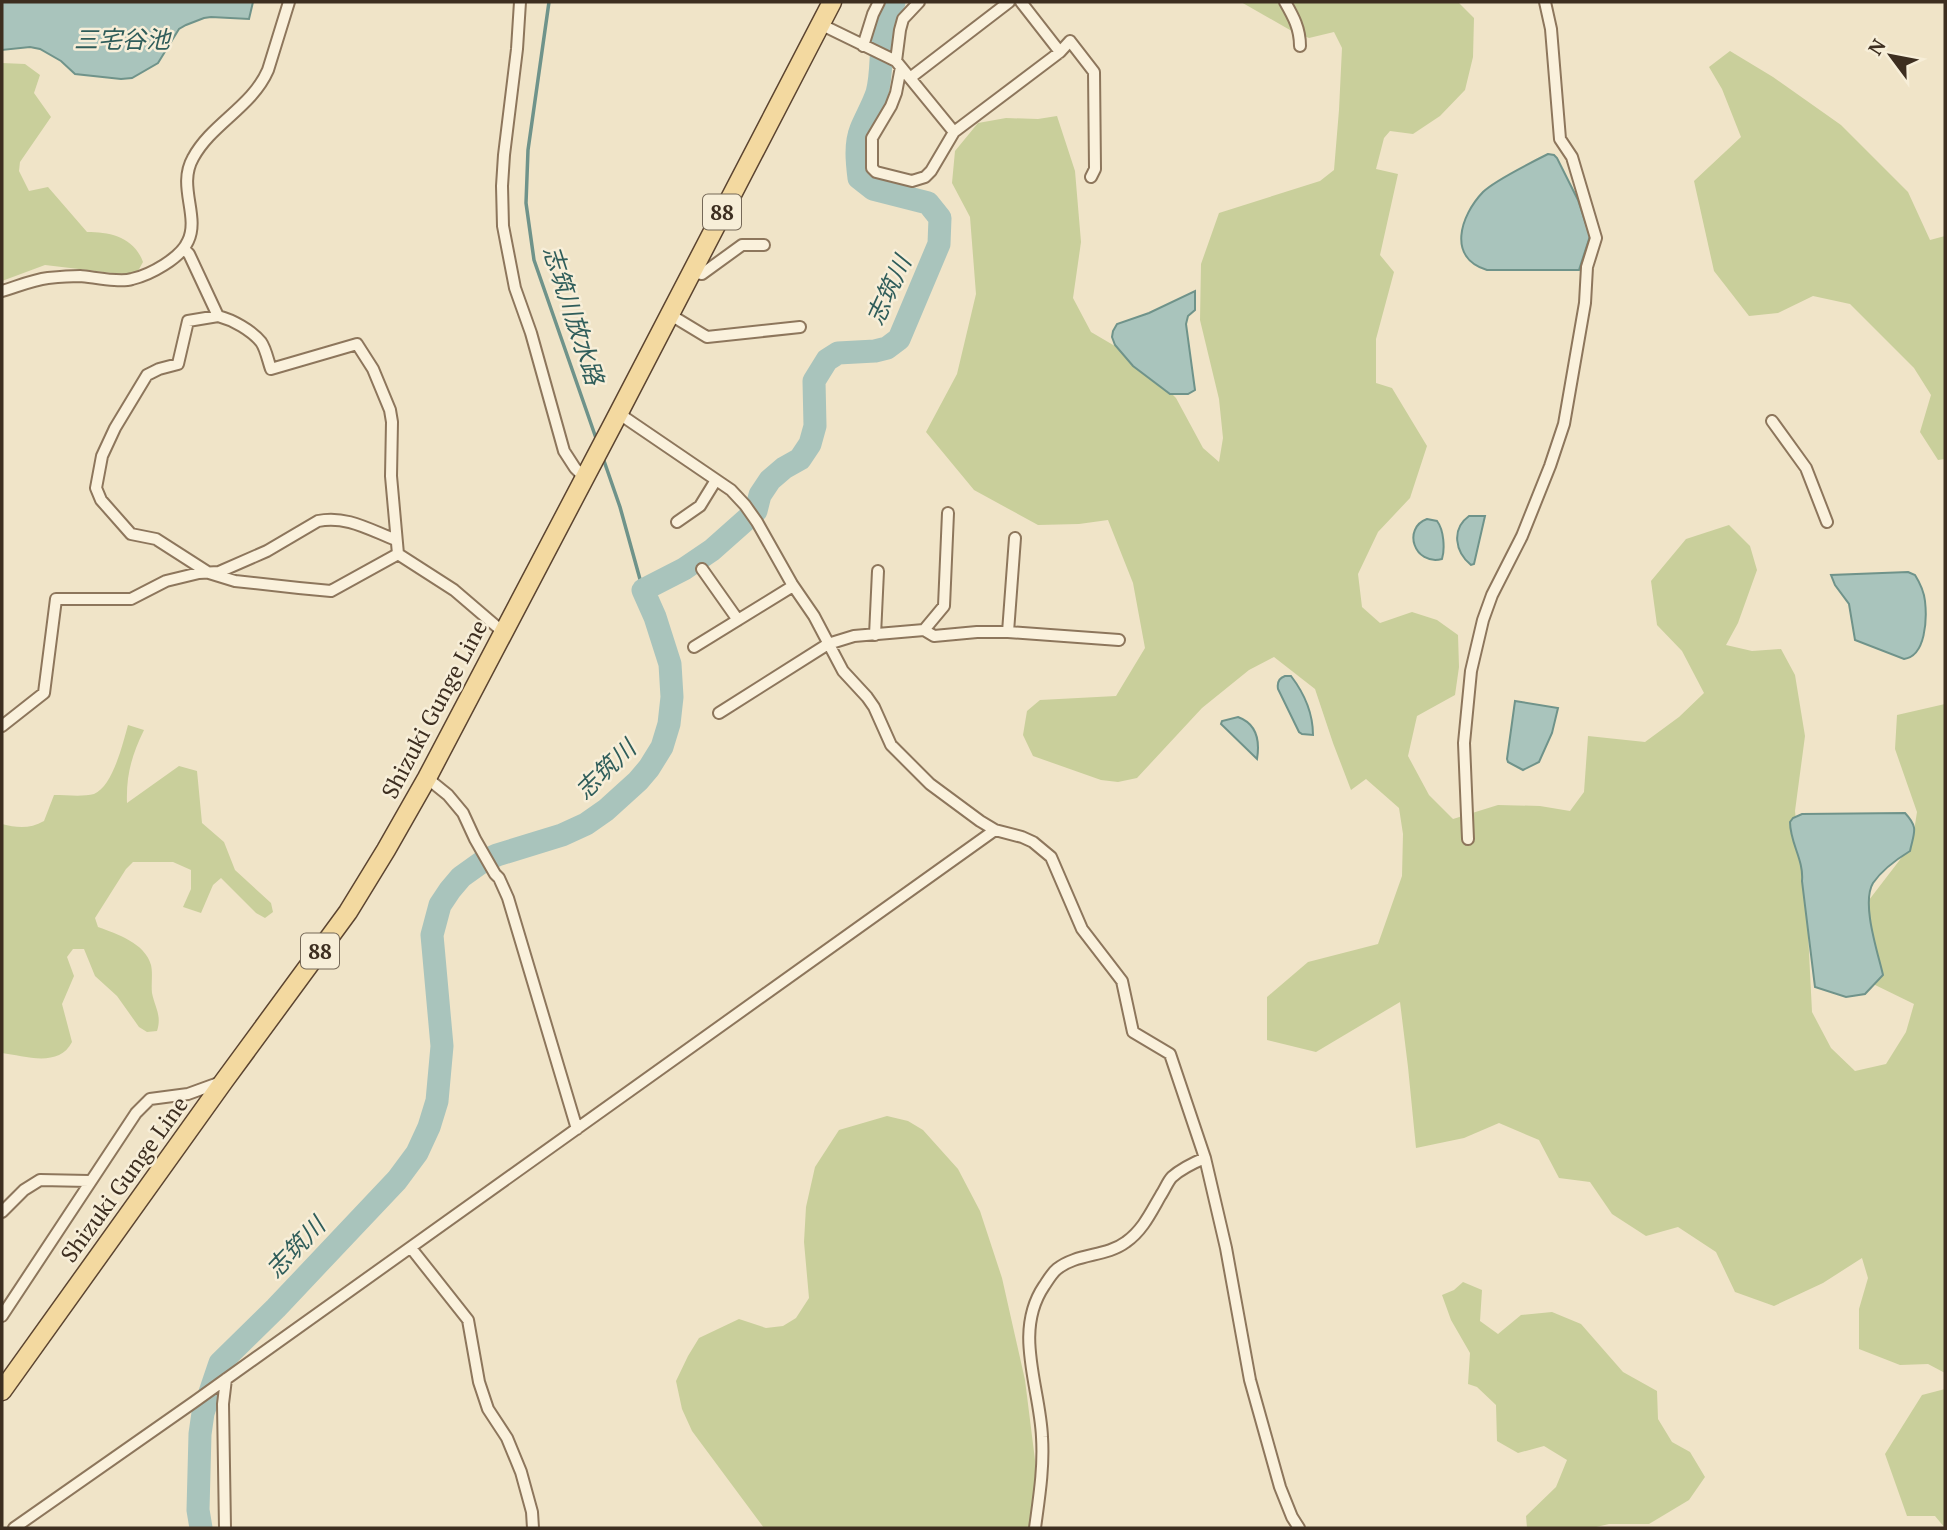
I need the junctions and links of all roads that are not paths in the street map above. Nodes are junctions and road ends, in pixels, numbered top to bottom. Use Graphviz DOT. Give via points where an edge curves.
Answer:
graph roads {
  1 [pos="289,2"];
  2 [pos="520,2"];
  3 [pos="832,2"];
  4 [pos="879,2"];
  5 [pos="919,2"];
  6 [pos="1009,2"];
  7 [pos="1021,2"];
  8 [pos="1285,2"];
  9 [pos="1545,2"];
  10 [pos="820,24"];
  11 [pos="1300,46"];
  12 [pos="867,48"];
  13 [pos="1060,52"];
  14 [pos="896,62"];
  15 [pos="910,78"];
  16 [pos="954,132"];
  17 [pos="1091,177"];
  18 [pos="764,245"];
  19 [pos="184,249"];
  20 [pos="691,272"];
  21 [pos="2,292"];
  22 [pos="669,314"];
  23 [pos="218,316"];
  24 [pos="800,327"];
  25 [pos="616,418"];
  26 [pos="1772,421"];
  27 [pos="584,477"];
  28 [pos="716,480"];
  29 [pos="948,513"];
  30 [pos="677,522"];
  31 [pos="1827,522"];
  32 [pos="1014,538"];
  33 [pos="396,540"];
  34 [pos="398,554"];
  35 [pos="702,569"];
  36 [pos="878,571"];
  37 [pos="209,573"];
  38 [pos="793,586"];
  39 [pos="738,620"];
  40 [pos="924,630"];
  41 [pos="503,632"];
  42 [pos="1008,632"];
  43 [pos="875,635"];
  44 [pos="1119,640"];
  45 [pos="828,644"];
  46 [pos="694,647"];
  47 [pos="719,713"];
  48 [pos="2,726"];
  49 [pos="427,778"];
  50 [pos="995,830"];
  51 [pos="1468,839"];
  52 [pos="224,1081"];
  53 [pos="577,1129"];
  54 [pos="1205,1158"];
  55 [pos="89,1181"];
  56 [pos="2,1212"];
  57 [pos="411,1248"];
  58 [pos="2,1316"];
  59 [pos="224,1380"];
  60 [pos="2,1391"];
  61 [pos="14,1528"];
  62 [pos="225,1528"];
  63 [pos="533,1528"];
  64 [pos="1035,1528"];
  65 [pos="1299,1528"];
  1 -- 19 [label="street" via="264,81 200,146 189,166 191,228"];
  2 -- 27 [label="street" via="504,155 503,226 515,288 564,451"];
  3 -- 10 [label="main road, Shizuki Gunge Line / 88"];
  4 -- 12 [label="street"];
  5 -- 14 [label="street" via="903,19"];
  6 -- 15 [label="street"];
  7 -- 13 [label="street"];
  8 -- 11 [label="street" via="1296,21"];
  9 -- 51 [label="street" via="1560,139 1572,157 1596,238 1587,267 1586,303 1564,424 1522,536 1492,595 1471,671 1464,743"];
  10 -- 12 [label="street"];
  10 -- 20 [label="main road, Shizuki Gunge Line / 88"];
  12 -- 14 [label="street"];
  13 -- 16 [label="street"];
  13 -- 17 [label="street" via="1070,41 1094,72 1095,169"];
  14 -- 15 [label="street"];
  14 -- 16 [label="street" via="896,93 872,138 872,168 918,180 931,171"];
  15 -- 16 [label="street"];
  18 -- 20 [label="street" via="742,245 702,274"];
  19 -- 21 [label="street" via="162,266 131,280 44,278"];
  19 -- 23 [label="street"];
  20 -- 22 [label="main road, Shizuki Gunge Line / 88"];
  22 -- 24 [label="street" via="707,337"];
  22 -- 25 [label="main road, Shizuki Gunge Line / 88"];
  23 -- 33 [label="street" via="252,334 262,344 271,369 357,344 373,369 393,422"];
  23 -- 37 [label="street" via="188,321 178,364 147,375 102,456 96,488 131,534 156,539"];
  25 -- 27 [label="main road, Shizuki Gunge Line / 88"];
  25 -- 28 [label="street"];
  26 -- 31 [label="street" via="1806,468"];
  27 -- 41 [label="main road, Shizuki Gunge Line / 88"];
  28 -- 30 [label="street" via="700,506"];
  28 -- 38 [label="street" via="745,505"];
  29 -- 40 [label="street" via="944,606"];
  32 -- 42 [label="street"];
  33 -- 34 [label="street"];
  33 -- 37 [label="street" via="349,521 326,519 267,551"];
  34 -- 37 [label="street" via="331,591 235,581"];
  34 -- 41 [label="street" via="454,590"];
  35 -- 39 [label="street"];
  36 -- 43 [label="street"];
  37 -- 48 [label="street" via="166,581 131,599 56,599 44,693"];
  38 -- 39 [label="street"];
  38 -- 45 [label="street"];
  39 -- 46 [label="street"];
  40 -- 42 [label="street" via="934,636"];
  40 -- 43 [label="street"];
  41 -- 49 [label="main road, Shizuki Gunge Line / 88"];
  42 -- 44 [label="street"];
  43 -- 45 [label="street"];
  45 -- 47 [label="street"];
  45 -- 50 [label="street" via="843,671 874,708 891,745 929,784"];
  49 -- 52 [label="main road, Shizuki Gunge Line / 88" via="348,912"];
  49 -- 53 [label="street" via="463,813 508,898"];
  50 -- 53 [label="street"];
  50 -- 54 [label="street" via="1022,837 1051,858 1082,929 1122,981 1133,1032 1170,1054"];
  52 -- 55 [label="street" via="188,1094 150,1099"];
  52 -- 60 [label="main road, Shizuki Gunge Line / 88"];
  53 -- 57 [label="street"];
  54 -- 64 [label="street" via="1171,1178 1145,1224 1127,1241 1055,1270 1036,1298 1030,1356 1043,1440"];
  54 -- 65 [label="street" via="1250,1380 1280,1487"];
  55 -- 56 [label="street" via="40,1181"];
  55 -- 58 [label="street"];
  57 -- 59 [label="street"];
  57 -- 63 [label="street" via="468,1320 479,1382 521,1472"];
  59 -- 61 [label="street"];
  59 -- 62 [label="street"];
}
